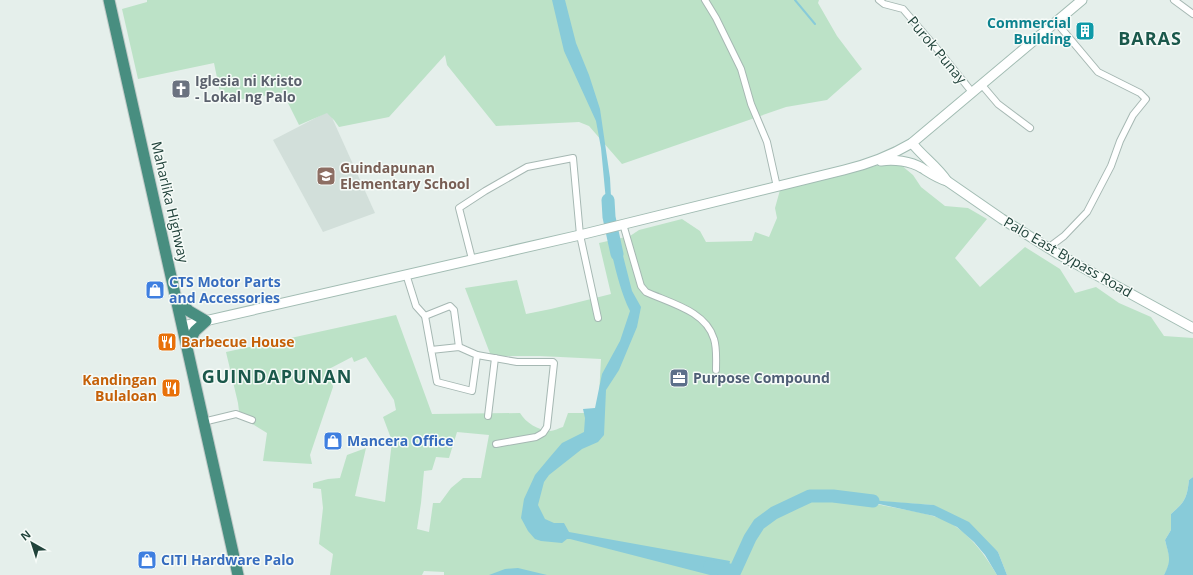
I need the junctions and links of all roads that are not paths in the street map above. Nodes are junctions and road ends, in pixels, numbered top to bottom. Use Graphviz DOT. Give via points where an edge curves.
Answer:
graph roads {
  1 [pos="109,0"];
  2 [pos="705,0"];
  3 [pos="879,0"];
  4 [pos="1082,0"];
  5 [pos="1174,0"];
  6 [pos="1193,14"];
  7 [pos="1056,22"];
  8 [pos="981,84"];
  9 [pos="972,92"];
  10 [pos="1030,128"];
  11 [pos="912,143"];
  12 [pos="900,150"];
  13 [pos="873,162"];
  14 [pos="908,162"];
  15 [pos="947,181"];
  16 [pos="777,187"];
  17 [pos="621,225"];
  18 [pos="580,234"];
  19 [pos="1048,248"];
  20 [pos="472,258"];
  21 [pos="406,274"];
  22 [pos="177,299"];
  23 [pos="424,316"];
  24 [pos="598,318"];
  25 [pos="206,321"];
  26 [pos="183,326"];
  27 [pos="1193,328"];
  28 [pos="188,346"];
  29 [pos="458,347"];
  30 [pos="431,350"];
  31 [pos="477,355"];
  32 [pos="495,358"];
  33 [pos="716,370"];
  34 [pos="488,416"];
  35 [pos="252,420"];
  36 [pos="203,422"];
  37 [pos="496,444"];
  38 [pos="238,575"];
  1 -- 22 [label="highway, Maharlika Highway"];
  2 -- 16 [label="street" via="741,69 751,104 767,142"];
  3 -- 9 [label="street, Purok Punay" via="903,9"];
  4 -- 7 [label="main road"];
  5 -- 6 [label="street"];
  7 -- 8 [label="main road"];
  7 -- 19 [label="street" via="1098,72 1140,93 1146,99 1133,115 1087,212 1064,236"];
  8 -- 9 [label="main road"];
  8 -- 10 [label="street" via="998,104"];
  9 -- 11 [label="main road"];
  11 -- 12 [label="main road"];
  11 -- 15 [label="main road, Palo East Bypass Road"];
  12 -- 13 [label="main road"];
  12 -- 14 [label="main road" via="898,157"];
  13 -- 14 [label="main road, Palo East Bypass Road"];
  13 -- 16 [label="main road"];
  14 -- 15 [label="main road, Palo East Bypass Road"];
  15 -- 19 [label="main road, Palo East Bypass Road"];
  16 -- 17 [label="main road"];
  17 -- 18 [label="main road"];
  17 -- 33 [label="street" via="641,286 646,292 694,313 707,324 714,339"];
  18 -- 20 [label="main road"];
  18 -- 20 [label="street" via="573,158 527,167 459,208"];
  18 -- 24 [label="street"];
  19 -- 27 [label="main road, Palo East Bypass Road"];
  20 -- 21 [label="main road"];
  21 -- 23 [label="street" via="416,306"];
  21 -- 25 [label="main road"];
  22 -- 25 [label="highway" via="189,311"];
  22 -- 26 [label="highway, Maharlika Highway"];
  23 -- 29 [label="street" via="453,307"];
  23 -- 30 [label="street"];
  25 -- 26 [label="main road"];
  25 -- 28 [label="highway" via="195,331"];
  26 -- 28 [label="highway, Maharlika Highway"];
  28 -- 36 [label="highway, Maharlika Highway"];
  29 -- 30 [label="street"];
  29 -- 31 [label="street"];
  30 -- 31 [label="street" via="437,382 472,391"];
  31 -- 32 [label="street"];
  32 -- 34 [label="street"];
  32 -- 37 [label="street" via="517,362 554,363 547,427 543,433 536,437"];
  35 -- 36 [label="street" via="236,414"];
  36 -- 38 [label="highway, Maharlika Highway"];
}
